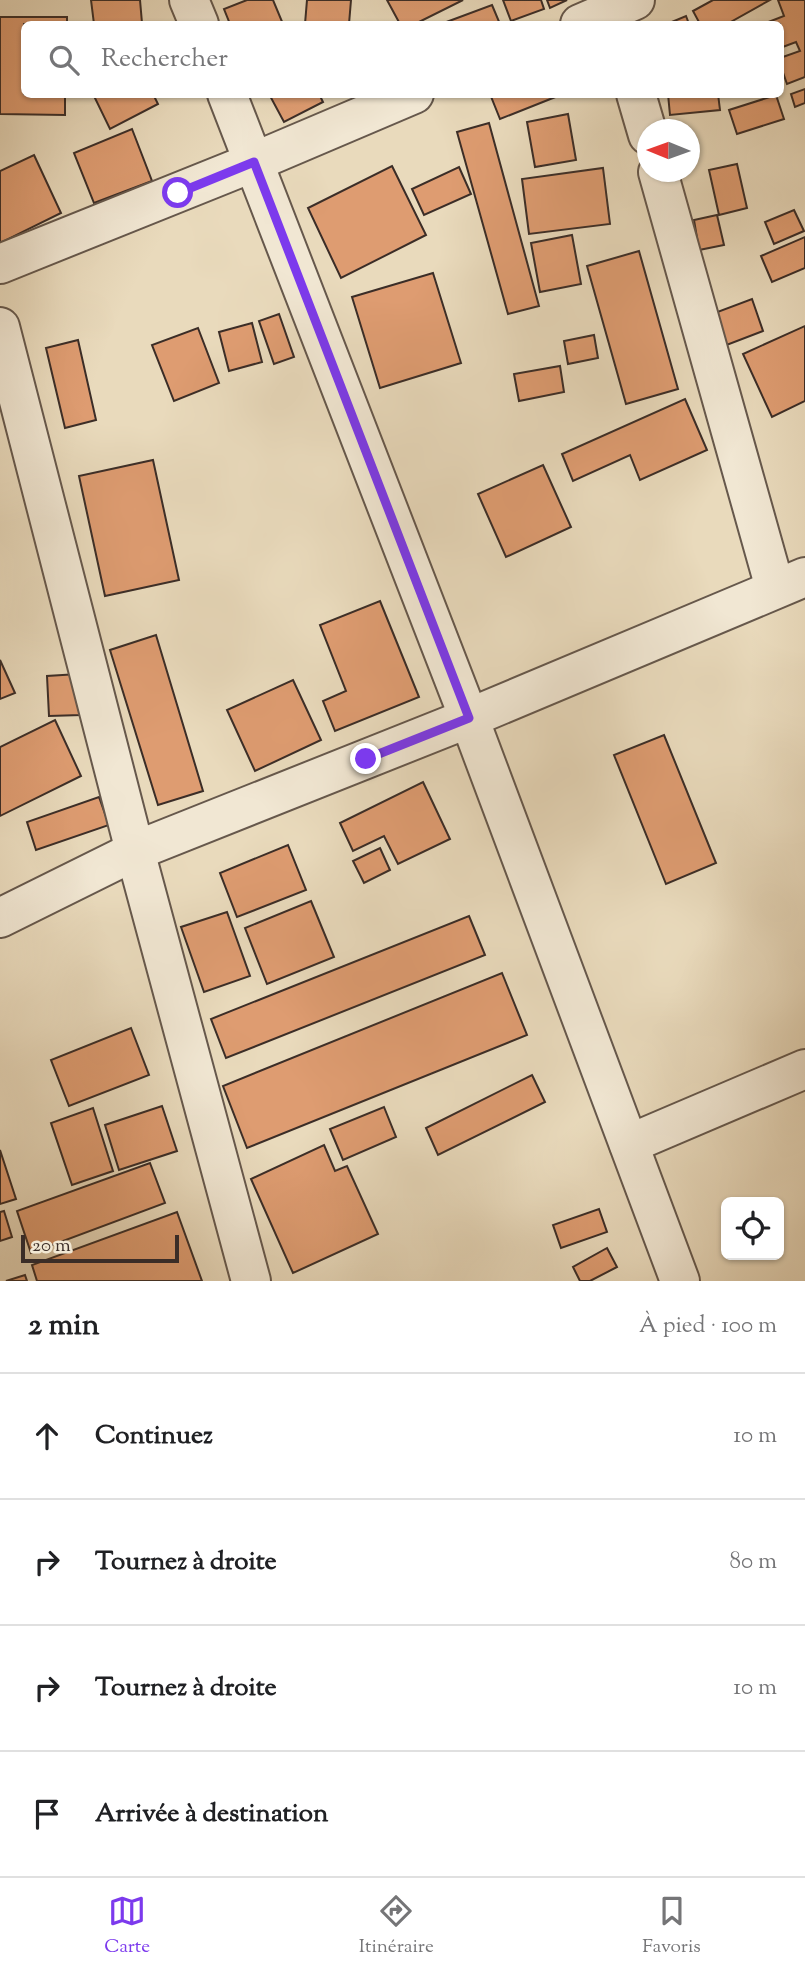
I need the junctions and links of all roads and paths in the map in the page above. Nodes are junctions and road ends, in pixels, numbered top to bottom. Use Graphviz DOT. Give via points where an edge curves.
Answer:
graph roads {
  1 [pos="189,0"];
  2 [pos="198,21"];
  3 [pos="229,98"];
  4 [pos="405,98"];
  5 [pos="637,98"];
  6 [pos="643,119"];
  7 [pos="254,162"];
  8 [pos="661,182"];
  9 [pos="0,264"];
  10 [pos="0,327"];
  11 [pos="790,582"];
  12 [pos="469,718"];
  13 [pos="135,851"];
  14 [pos="0,918"];
  15 [pos="805,1069"];
  16 [pos="629,1144"];
  17 [pos="251,1281"];
  18 [pos="680,1281"];
  1 -- 2 [label="street"];
  3 -- 7 [label="street"];
  4 -- 7 [label="street"];
  5 -- 6 [label="street"];
  7 -- 9 [label="street"];
  7 -- 12 [label="street"];
  8 -- 11 [label="street"];
  10 -- 13 [label="street"];
  11 -- 12 [label="street"];
  12 -- 13 [label="street"];
  12 -- 16 [label="street"];
  13 -- 14 [label="street"];
  13 -- 17 [label="street"];
  15 -- 16 [label="street"];
  16 -- 18 [label="street"];
}
